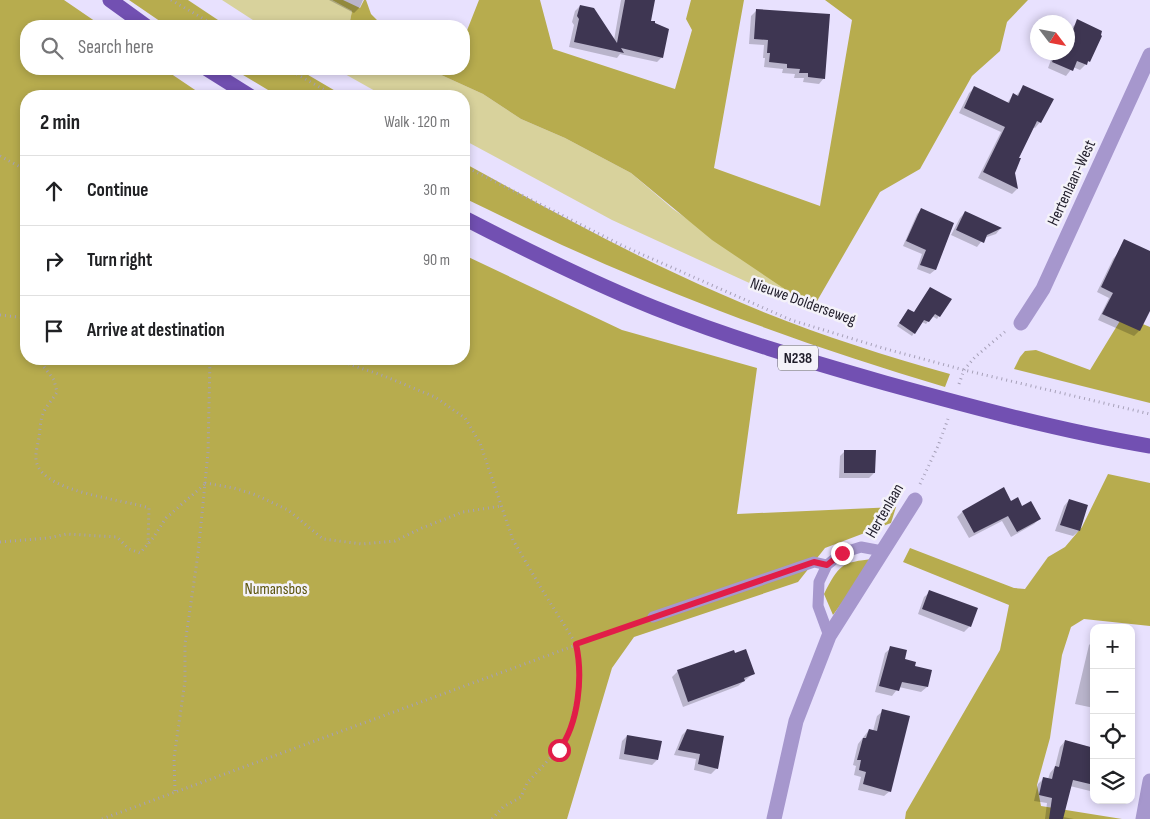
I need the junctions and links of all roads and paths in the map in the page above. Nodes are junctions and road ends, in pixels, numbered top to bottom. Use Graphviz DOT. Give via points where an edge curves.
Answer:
graph roads {
  1 [pos="110,0"];
  2 [pos="171,0"];
  3 [pos="138,20"];
  4 [pos="206,20"];
  5 [pos="1150,55"];
  6 [pos="217,75"];
  7 [pos="298,75"];
  8 [pos="240,90"];
  9 [pos="325,90"];
  10 [pos="0,156"];
  11 [pos="20,167"];
  12 [pos="470,169"];
  13 [pos="470,221"];
  14 [pos="0,315"];
  15 [pos="20,317"];
  16 [pos="1021,323"];
  17 [pos="43,365"];
  18 [pos="210,365"];
  19 [pos="352,365"];
  20 [pos="964,370"];
  21 [pos="954,402"];
  22 [pos="1150,414"];
  23 [pos="1150,446"];
  24 [pos="205,483"];
  25 [pos="914,500"];
  26 [pos="501,506"];
  27 [pos="0,542"];
  28 [pos="148,544"];
  29 [pos="882,551"];
  30 [pos="827,565"];
  31 [pos="653,617"];
  32 [pos="829,636"];
  33 [pos="576,644"];
  34 [pos="1150,781"];
  35 [pos="175,791"];
  36 [pos="102,819"];
  37 [pos="492,819"];
  38 [pos="774,819"];
  39 [pos="1143,819"];
  1 -- 3 [label="main road"];
  2 -- 4 [label="path"];
  5 -- 16 [label="street, Hertenlaan-West" via="1043,289"];
  6 -- 8 [label="main road"];
  7 -- 9 [label="path"];
  10 -- 11 [label="path"];
  12 -- 20 [label="path, Nieuwe Dolderseweg" via="623,246 791,320"];
  13 -- 21 [label="main road, N238" via="663,311 805,360"];
  14 -- 15 [label="path"];
  16 -- 20 [label="path, Hertenlaan" via="975,357"];
  17 -- 28 [label="path" via="54,380 57,392 43,414 36,454 41,472 86,494 148,508"];
  18 -- 24 [label="path"];
  19 -- 26 [label="path" via="435,397 465,418 480,443"];
  20 -- 21 [label="path, Hertenlaan"];
  20 -- 22 [label="path, Nieuwe Dolderseweg"];
  21 -- 23 [label="main road, N238"];
  21 -- 25 [label="path, Hertenlaan"];
  24 -- 26 [label="path" via="256,495 288,510 323,539 362,544 395,541 462,512"];
  24 -- 28 [label="path" via="166,518"];
  24 -- 35 [label="path" via="185,644 185,681 174,758"];
  25 -- 29 [label="street, Hertenlaan"];
  26 -- 33 [label="path" via="513,540"];
  27 -- 28 [label="path" via="67,534 117,537 129,549 140,553"];
  29 -- 30 [label="lane" via="861,547 842,553"];
  29 -- 32 [label="street, Hertenlaan"];
  30 -- 31 [label="lane" via="814,562"];
  30 -- 32 [label="lane" via="819,582 818,606"];
  31 -- 33 [label="path"];
  32 -- 38 [label="street, Hertenlaan" via="796,721"];
  33 -- 35 [label="path"];
  33 -- 37 [label="path" via="580,661 579,685 566,741 527,783 521,797 503,807"];
  34 -- 39 [label="street"];
  35 -- 36 [label="path"];
}
